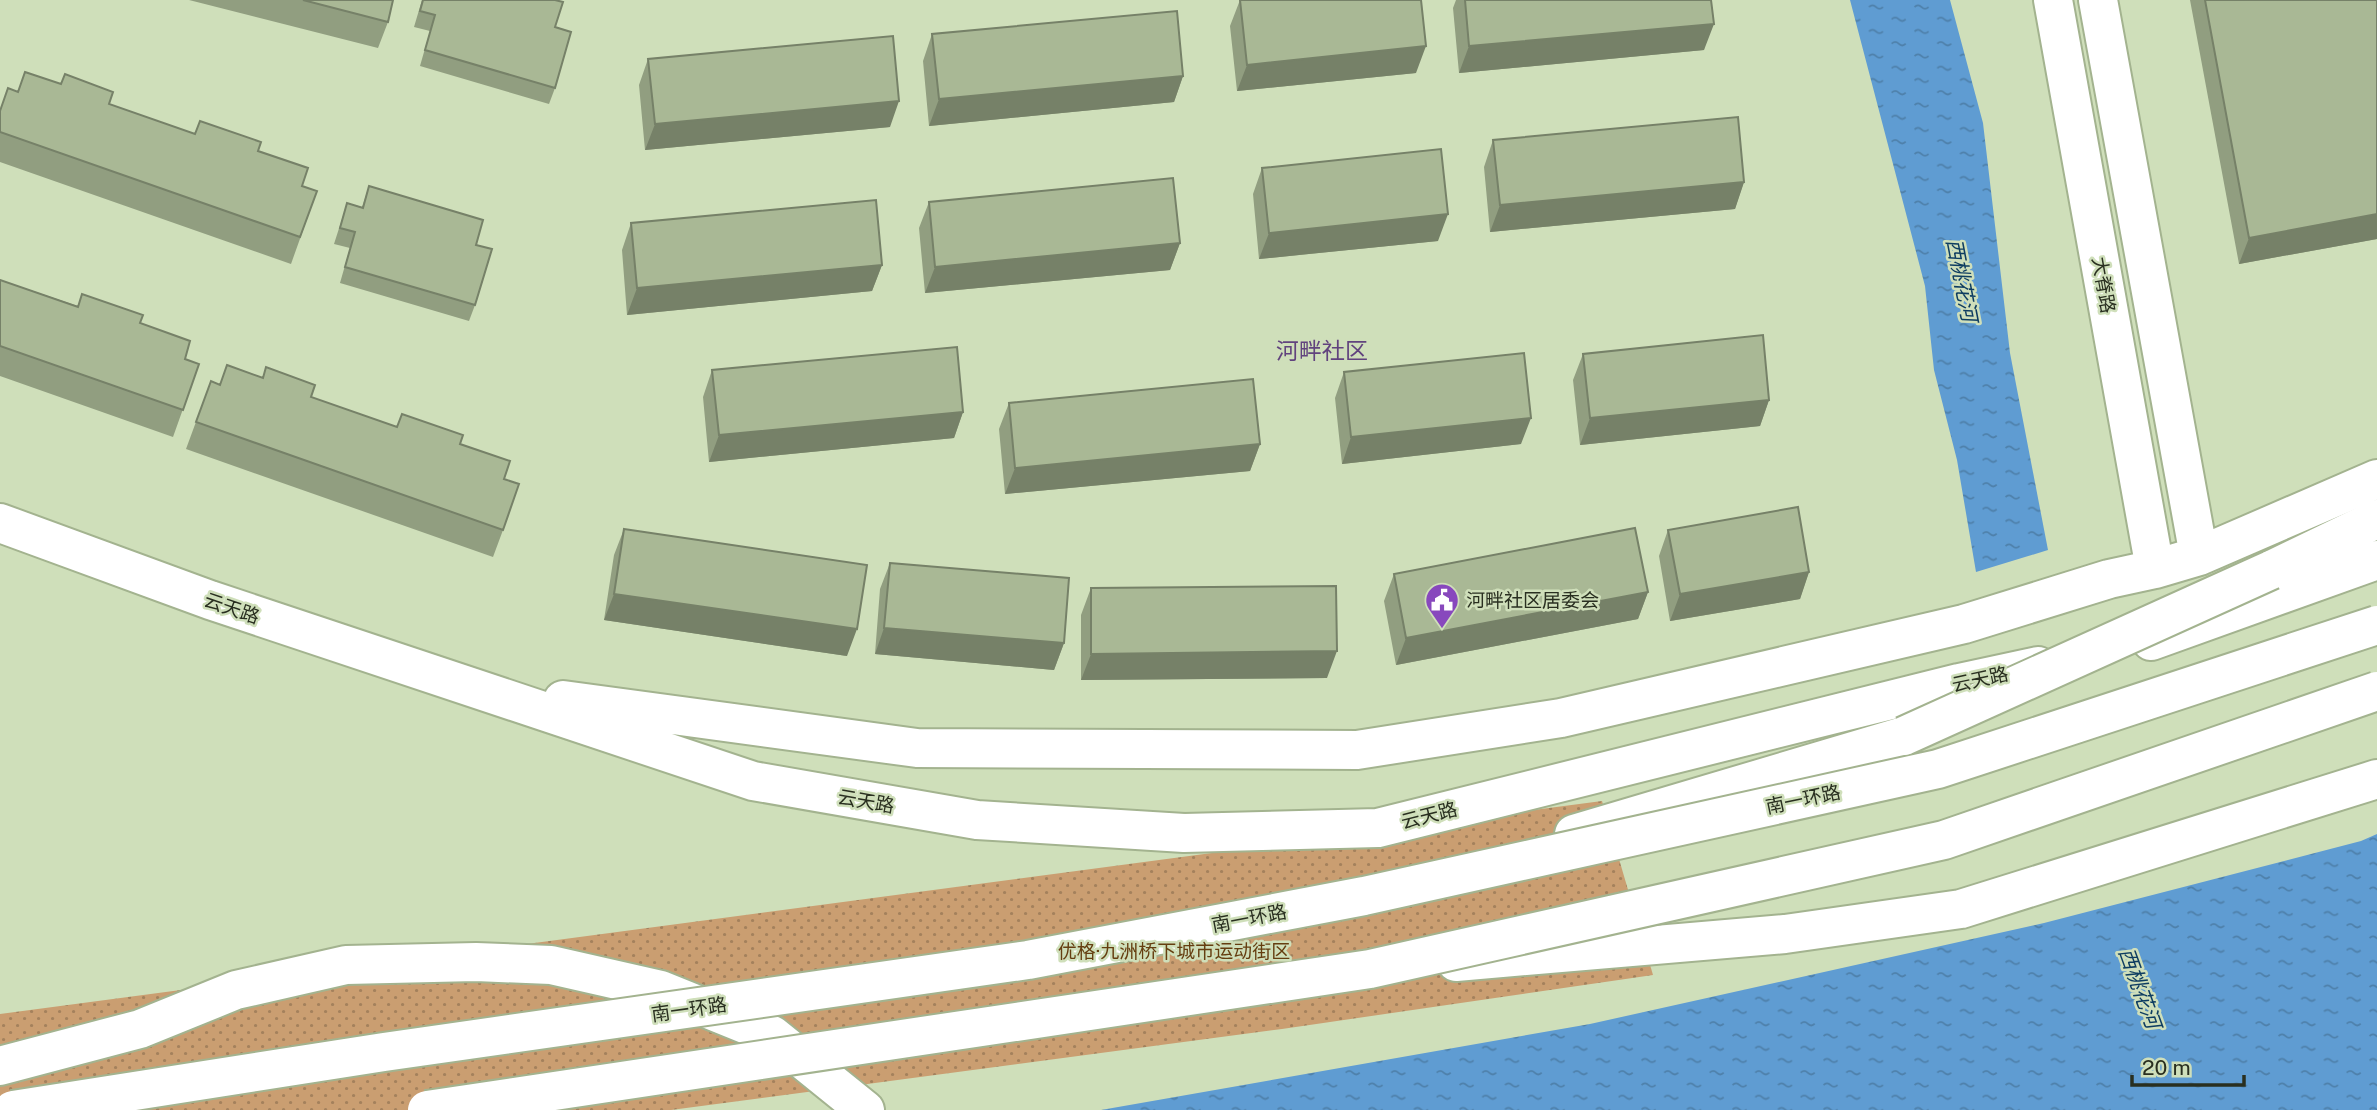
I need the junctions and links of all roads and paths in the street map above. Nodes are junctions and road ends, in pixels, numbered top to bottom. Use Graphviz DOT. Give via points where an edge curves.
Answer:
graph roads {
  1 [pos="2053,0"];
  2 [pos="2098,0"];
  3 [pos="2377,479"];
  4 [pos="2377,519"];
  5 [pos="0,523"];
  6 [pos="2199,556"];
  7 [pos="2377,560"];
  8 [pos="2155,569"];
  9 [pos="2377,625"];
  10 [pos="467,687"];
  11 [pos="2377,691"];
  12 [pos="2377,779"];
  13 [pos="1364,896"];
  14 [pos="1370,969"];
  15 [pos="0,1066"];
  16 [pos="13,1110"];
  17 [pos="427,1110"];
  18 [pos="865,1110"];
  1 -- 8 [label="main road, 大脊路"];
  2 -- 6 [label="main road"];
  3 -- 6 [label="main road, 云天路"];
  4 -- 13 [label="main road, bridge" via="1904,736"];
  5 -- 10 [label="main road, 云天路"];
  6 -- 8 [label="main road, 云天路"];
  7 -- 10 [label="main road, 云天路, bridge" via="2135,646 1959,683 1378,828 1184,833 977,820 753,781"];
  8 -- 10 [label="main road, 云天路" via="1964,624 1561,718 1357,750 917,748"];
  9 -- 13 [label="main road, 南一环路, bridge" via="1938,769"];
  11 -- 14 [label="main road, bridge" via="1944,840"];
  12 -- 14 [label="main road, bridge" via="1961,909 1785,934"];
  13 -- 16 [label="main road, 南一环路, bridge" via="1028,960"];
  14 -- 17 [label="main road, bridge"];
  15 -- 18 [label="main road" via="140,1029 236,990 346,965 551,965 661,990 772,1035"];
}
